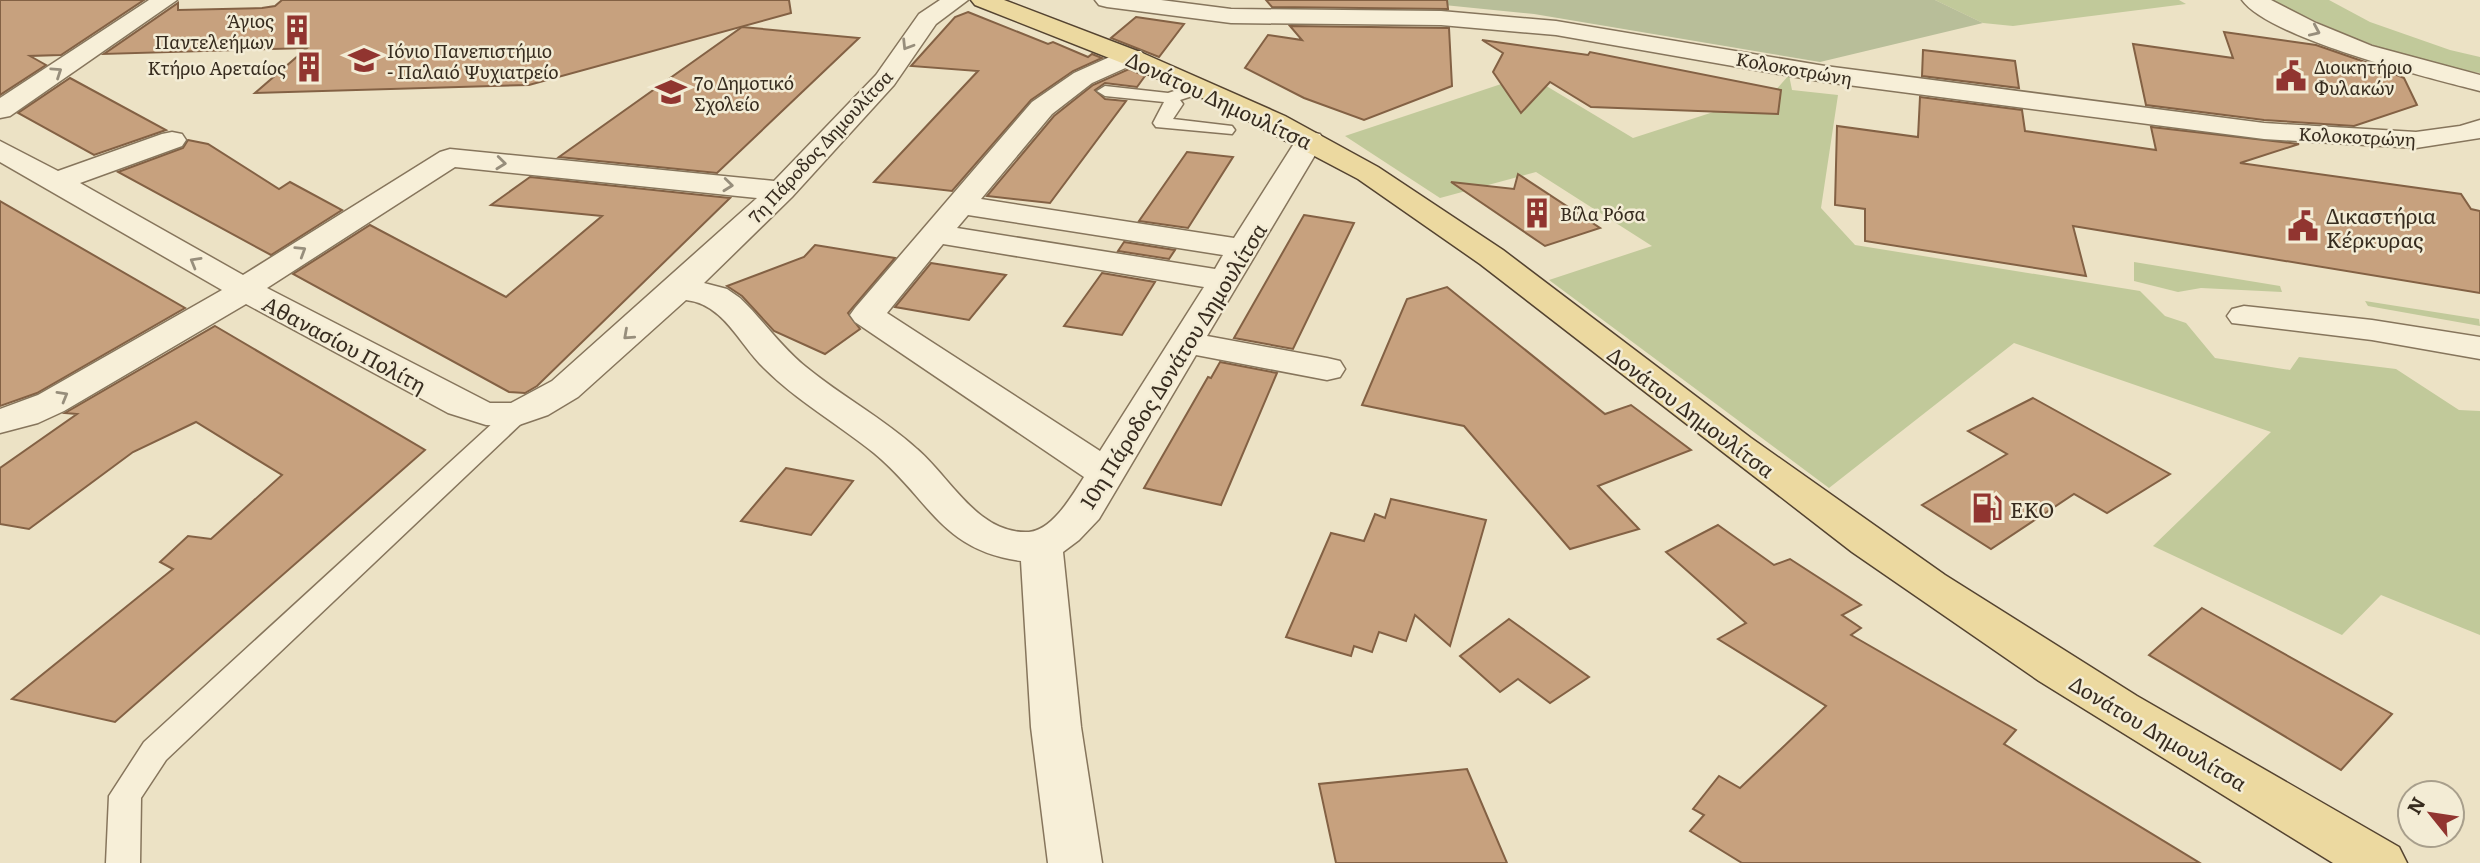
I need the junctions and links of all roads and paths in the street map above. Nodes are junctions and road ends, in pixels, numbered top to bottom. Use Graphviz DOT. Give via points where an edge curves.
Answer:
graph roads {
  1 [pos="165,0"];
  2 [pos="956,0"];
  3 [pos="983,0"];
  4 [pos="1107,0"];
  5 [pos="2255,0"];
  6 [pos="1141,2"];
  7 [pos="1132,56"];
  8 [pos="2480,83"];
  9 [pos="1105,91"];
  10 [pos="1186,92"];
  11 [pos="0,110"];
  12 [pos="2480,128"];
  13 [pos="1226,130"];
  14 [pos="172,140"];
  15 [pos="1310,140"];
  16 [pos="0,150"];
  17 [pos="56,182"];
  18 [pos="780,191"];
  19 [pos="961,205"];
  20 [pos="937,234"];
  21 [pos="1243,249"];
  22 [pos="1224,280"];
  23 [pos="678,289"];
  24 [pos="245,290"];
  25 [pos="2244,316"];
  26 [pos="1186,343"];
  27 [pos="2480,348"];
  28 [pos="1327,369"];
  29 [pos="516,415"];
  30 [pos="0,421"];
  31 [pos="1106,473"];
  32 [pos="1041,545"];
  33 [pos="123,863"];
  34 [pos="1075,863"];
  35 [pos="2380,863"];
  11 -- 1 [label="street, one-way"];
  2 -- 18 [label="street, 7η Πάροδος Δημουλίτσα, one-way" via="916,31 885,80"];
  3 -- 7 [label="main road, Δονάτου Δημουλίτσα"];
  4 -- 6 [label="street, Κολοκοτρώνη"];
  5 -- 8 [label="street, one-way" via="2296,23 2363,50"];
  6 -- 12 [label="street, Κολοκοτρώνη" via="1242,16 1441,18 1544,27 1825,75 2277,132 2416,140"];
  7 -- 10 [label="main road, Δονάτου Δημουλίτσα"];
  7 -- 19 [label="street" via="1094,72 1056,96"];
  9 -- 10 [label="lane"];
  10 -- 13 [label="lane" via="1162,123"];
  10 -- 15 [label="main road, Δονάτου Δημουλίτσα"];
  14 -- 17 [label="street"];
  15 -- 21 [label="street, 10η Πάροδος Δονάτου Δημουλίτσα"];
  15 -- 35 [label="main road, Δονάτου Δημουλίτσα" via="1455,232 1769,470 1947,598 2159,733"];
  16 -- 17 [label="street, Αθανασίου Πολίτη"];
  24 -- 17 [label="street, Αθανασίου Πολίτη, one-way"];
  18 -- 23 [label="street, 7η Πάροδος Δημουλίτσα"];
  24 -- 18 [label="street, one-way" via="450,158"];
  19 -- 20 [label="street"];
  19 -- 21 [label="street"];
  20 -- 22 [label="street"];
  20 -- 31 [label="street" via="867,316"];
  21 -- 22 [label="street, 10η Πάροδος Δονάτου Δημουλίτσα"];
  22 -- 26 [label="street, 10η Πάροδος Δονάτου Δημουλίτσα"];
  23 -- 29 [label="street, one-way" via="565,389"];
  23 -- 32 [label="street" via="709,294 726,304 775,360 889,445 926,478 957,518 974,530 1012,545"];
  24 -- 29 [label="street, Αθανασίου Πολίτη" via="461,405 486,414"];
  30 -- 24 [label="street, one-way" via="51,403"];
  25 -- 27 [label="street"];
  26 -- 28 [label="street"];
  26 -- 31 [label="street, 10η Πάροδος Δονάτου Δημουλίτσα"];
  29 -- 33 [label="lane" via="155,751 125,796"];
  31 -- 32 [label="street, 10η Πάροδος Δονάτου Δημουλίτσα" via="1070,525"];
  32 -- 34 [label="street" via="1056,727"];
}
